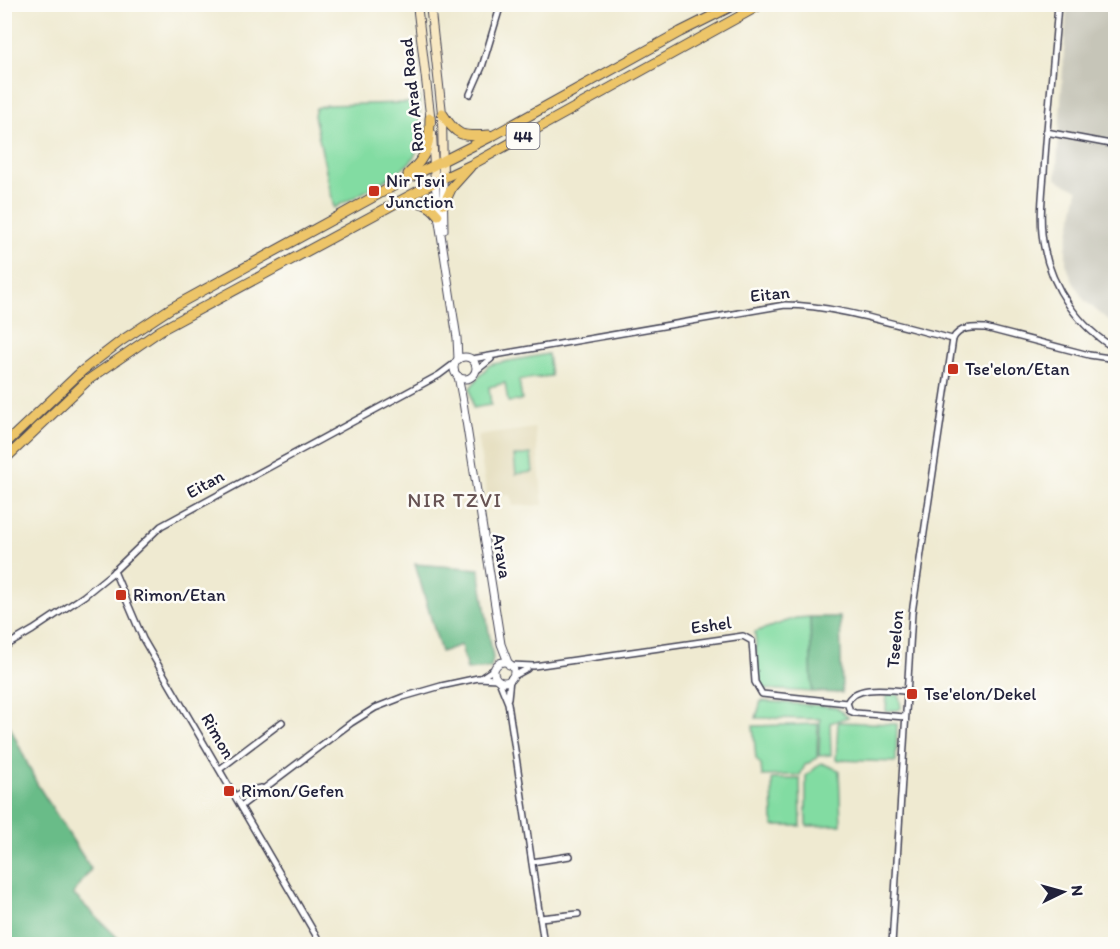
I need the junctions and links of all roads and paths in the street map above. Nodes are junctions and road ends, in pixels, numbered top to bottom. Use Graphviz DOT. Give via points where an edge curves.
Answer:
graph roads {
  1 [pos="417,4"];
  2 [pos="430,4"];
  3 [pos="501,4"];
  4 [pos="736,4"];
  5 [pos="762,4"];
  6 [pos="1058,4"];
  7 [pos="470,94"];
  8 [pos="442,113"];
  9 [pos="430,118"];
  10 [pos="1046,132"];
  11 [pos="494,135"];
  12 [pos="1116,145"];
  13 [pos="444,159"];
  14 [pos="435,164"];
  15 [pos="473,164"];
  16 [pos="439,180"];
  17 [pos="399,183"];
  18 [pos="398,202"];
  19 [pos="444,204"];
  20 [pos="438,215"];
  21 [pos="444,253"];
  22 [pos="457,338"];
  23 [pos="953,339"];
  24 [pos="1116,349"];
  25 [pos="495,357"];
  26 [pos="471,358"];
  27 [pos="1116,359"];
  28 [pos="456,361"];
  29 [pos="473,374"];
  30 [pos="439,375"];
  31 [pos="457,376"];
  32 [pos="464,402"];
  33 [pos="4,445"];
  34 [pos="4,460"];
  35 [pos="114,571"];
  36 [pos="501,644"];
  37 [pos="4,647"];
  38 [pos="510,665"];
  39 [pos="534,666"];
  40 [pos="496,667"];
  41 [pos="478,678"];
  42 [pos="511,678"];
  43 [pos="498,680"];
  44 [pos="906,691"];
  45 [pos="508,703"];
  46 [pos="847,703"];
  47 [pos="905,717"];
  48 [pos="282,722"];
  49 [pos="219,769"];
  50 [pos="268,785"];
  51 [pos="235,796"];
  52 [pos="241,806"];
  53 [pos="570,856"];
  54 [pos="532,862"];
  55 [pos="578,914"];
  56 [pos="540,918"];
  57 [pos="321,945"];
  58 [pos="544,945"];
  59 [pos="892,945"];
  1 -- 9 [label="main road, Ron Arad Road"];
  2 -- 8 [label="main road, Ron Arad Road"];
  3 -- 7 [label="street"];
  4 -- 11 [label="highway, 44"];
  5 -- 15 [label="highway, 44"];
  6 -- 10 [label="street"];
  8 -- 11 [label="highway" via="460,134"];
  8 -- 13 [label="main road, Ron Arad Road"];
  9 -- 14 [label="main road, Ron Arad Road"];
  9 -- 17 [label="highway" via="428,149 420,164"];
  10 -- 12 [label="street"];
  10 -- 24 [label="street" via="1042,220 1047,258 1074,312"];
  11 -- 13 [label="highway, 44"];
  13 -- 14 [label="highway, 44"];
  13 -- 16 [label="main road, Ron Arad Road"];
  14 -- 16 [label="main road, Ron Arad Road"];
  14 -- 17 [label="highway, 44"];
  15 -- 16 [label="highway, 44"];
  15 -- 19 [label="highway" via="452,187"];
  16 -- 18 [label="highway, 44"];
  16 -- 19 [label="street"];
  16 -- 20 [label="street"];
  17 -- 33 [label="highway, 44" via="171,308 82,371"];
  18 -- 20 [label="highway" via="423,202"];
  18 -- 34 [label="highway, 44" via="161,330 88,380"];
  19 -- 21 [label="street"];
  20 -- 21 [label="street"];
  21 -- 22 [label="street"];
  22 -- 26 [label="street"];
  22 -- 28 [label="street"];
  23 -- 25 [label="street, Eitan" via="836,311 785,305"];
  23 -- 27 [label="street" via="956,333 976,328"];
  23 -- 44 [label="street, Tseelon" via="914,602"];
  25 -- 26 [label="street, Eitan"];
  25 -- 29 [label="street, Eitan"];
  26 -- 28 [label="street"];
  26 -- 29 [label="street" via="476,366"];
  28 -- 30 [label="street, Eitan"];
  28 -- 31 [label="street"];
  29 -- 31 [label="street" via="465,379"];
  29 -- 32 [label="street, Arava" via="464,390"];
  30 -- 31 [label="street, Eitan"];
  30 -- 35 [label="street, Eitan" via="161,526"];
  31 -- 32 [label="street, Arava"];
  32 -- 36 [label="street, Arava"];
  35 -- 37 [label="street, Eitan" via="67,608"];
  35 -- 49 [label="street, Rimon" via="143,639"];
  36 -- 38 [label="street, Arava"];
  36 -- 40 [label="street, Arava"];
  38 -- 39 [label="street, Eshel"];
  38 -- 40 [label="street" via="502,663"];
  38 -- 42 [label="street"];
  39 -- 42 [label="street, Eshel"];
  39 -- 46 [label="street, Eshel" via="743,636 752,641 754,682 762,694"];
  40 -- 41 [label="street"];
  40 -- 43 [label="street"];
  41 -- 43 [label="street"];
  41 -- 50 [label="street" via="419,692 375,708"];
  42 -- 43 [label="street" via="505,682"];
  42 -- 45 [label="street"];
  43 -- 45 [label="street"];
  44 -- 46 [label="street" via="866,690"];
  44 -- 47 [label="street, Tseelon"];
  45 -- 54 [label="street"];
  46 -- 47 [label="street, Eshel" via="855,713"];
  47 -- 59 [label="street, Tseelon"];
  48 -- 49 [label="street"];
  49 -- 51 [label="street, Rimon"];
  50 -- 51 [label="street"];
  50 -- 52 [label="street"];
  51 -- 52 [label="street, Rimon"];
  52 -- 57 [label="street, Rimon"];
  53 -- 54 [label="street"];
  54 -- 56 [label="street"];
  55 -- 56 [label="street"];
  56 -- 58 [label="street"];
}
